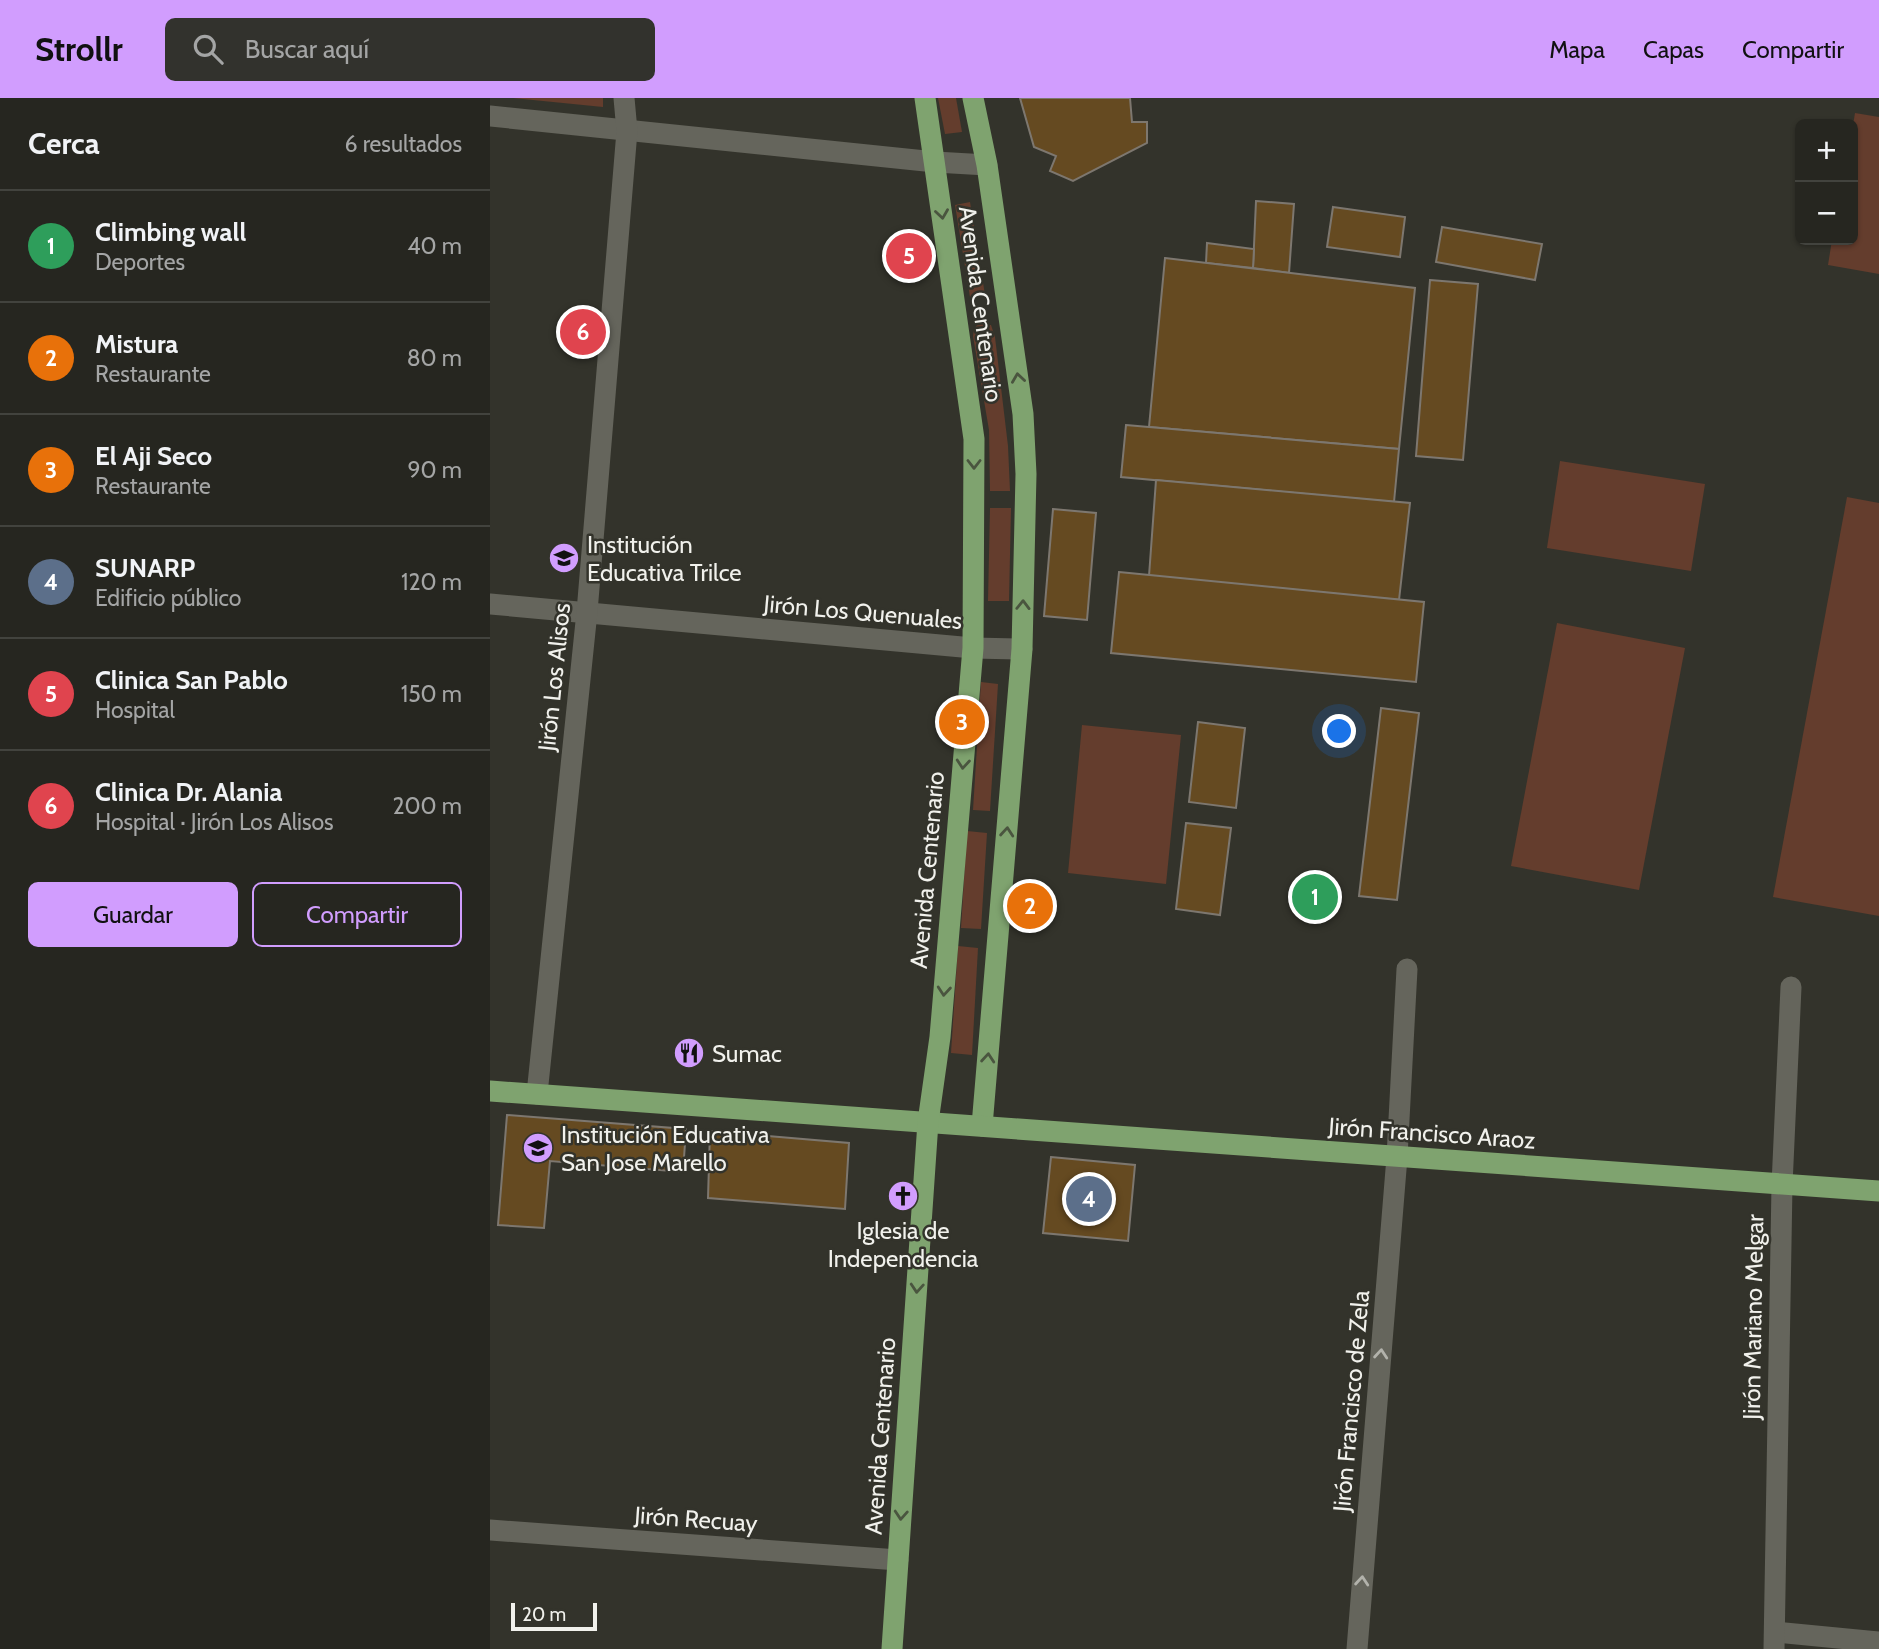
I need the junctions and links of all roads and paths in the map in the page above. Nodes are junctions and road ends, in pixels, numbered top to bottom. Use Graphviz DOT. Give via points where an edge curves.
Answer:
graph roads {
  1 [pos="624,98"];
  2 [pos="925,98"];
  3 [pos="973,98"];
  4 [pos="490,116"];
  5 [pos="627,131"];
  6 [pos="935,162"];
  7 [pos="987,165"];
  8 [pos="490,604"];
  9 [pos="587,612"];
  10 [pos="972,648"];
  11 [pos="1022,649"];
  12 [pos="1407,969"];
  13 [pos="1791,987"];
  14 [pos="490,1091"];
  15 [pos="537,1094"];
  16 [pos="928,1122"];
  17 [pos="982,1126"];
  18 [pos="1397,1157"];
  19 [pos="1782,1185"];
  20 [pos="1879,1191"];
  21 [pos="490,1530"];
  22 [pos="898,1560"];
  23 [pos="1774,1641"];
  24 [pos="1879,1642"];
  25 [pos="891,1649"];
  26 [pos="1357,1649"];
  1 -- 5 [label="street, Jirón Los Alisos"];
  2 -- 6 [label="main road, Avenida Centenario"];
  3 -- 7 [label="main road, Avenida Centenario"];
  4 -- 5 [label="street"];
  5 -- 6 [label="street"];
  5 -- 9 [label="street, Jirón Los Alisos"];
  6 -- 7 [label="street"];
  6 -- 10 [label="main road, Avenida Centenario, one-way" via="974,439"];
  11 -- 7 [label="main road, Avenida Centenario, one-way" via="1023,415"];
  8 -- 9 [label="street, Jirón Los Quenuales"];
  9 -- 10 [label="street, Jirón Los Quenuales"];
  9 -- 15 [label="street, Jirón Los Alisos"];
  10 -- 11 [label="street, Jirón Los Quenuales"];
  10 -- 16 [label="main road, Avenida Centenario, one-way" via="940,1037"];
  17 -- 11 [label="main road, Avenida Centenario, one-way"];
  12 -- 18 [label="street, Jirón Francisco de Zela"];
  13 -- 19 [label="street, Jirón Mariano Melgar"];
  14 -- 15 [label="main road, Jirón Francisco Araoz"];
  15 -- 16 [label="main road, Jirón Francisco Araoz"];
  16 -- 17 [label="main road, Jirón Francisco Araoz"];
  16 -- 22 [label="main road, Avenida Centenario, one-way"];
  17 -- 18 [label="main road, Jirón Francisco Araoz"];
  18 -- 19 [label="main road, Jirón Francisco Araoz"];
  26 -- 18 [label="street, Jirón Francisco de Zela, one-way"];
  19 -- 20 [label="main road, Jirón Francisco Araoz"];
  19 -- 23 [label="street, Jirón Mariano Melgar"];
  21 -- 22 [label="street, Jirón Recuay"];
  22 -- 25 [label="main road, Avenida Centenario"];
  23 -- 24 [label="street"];
}
